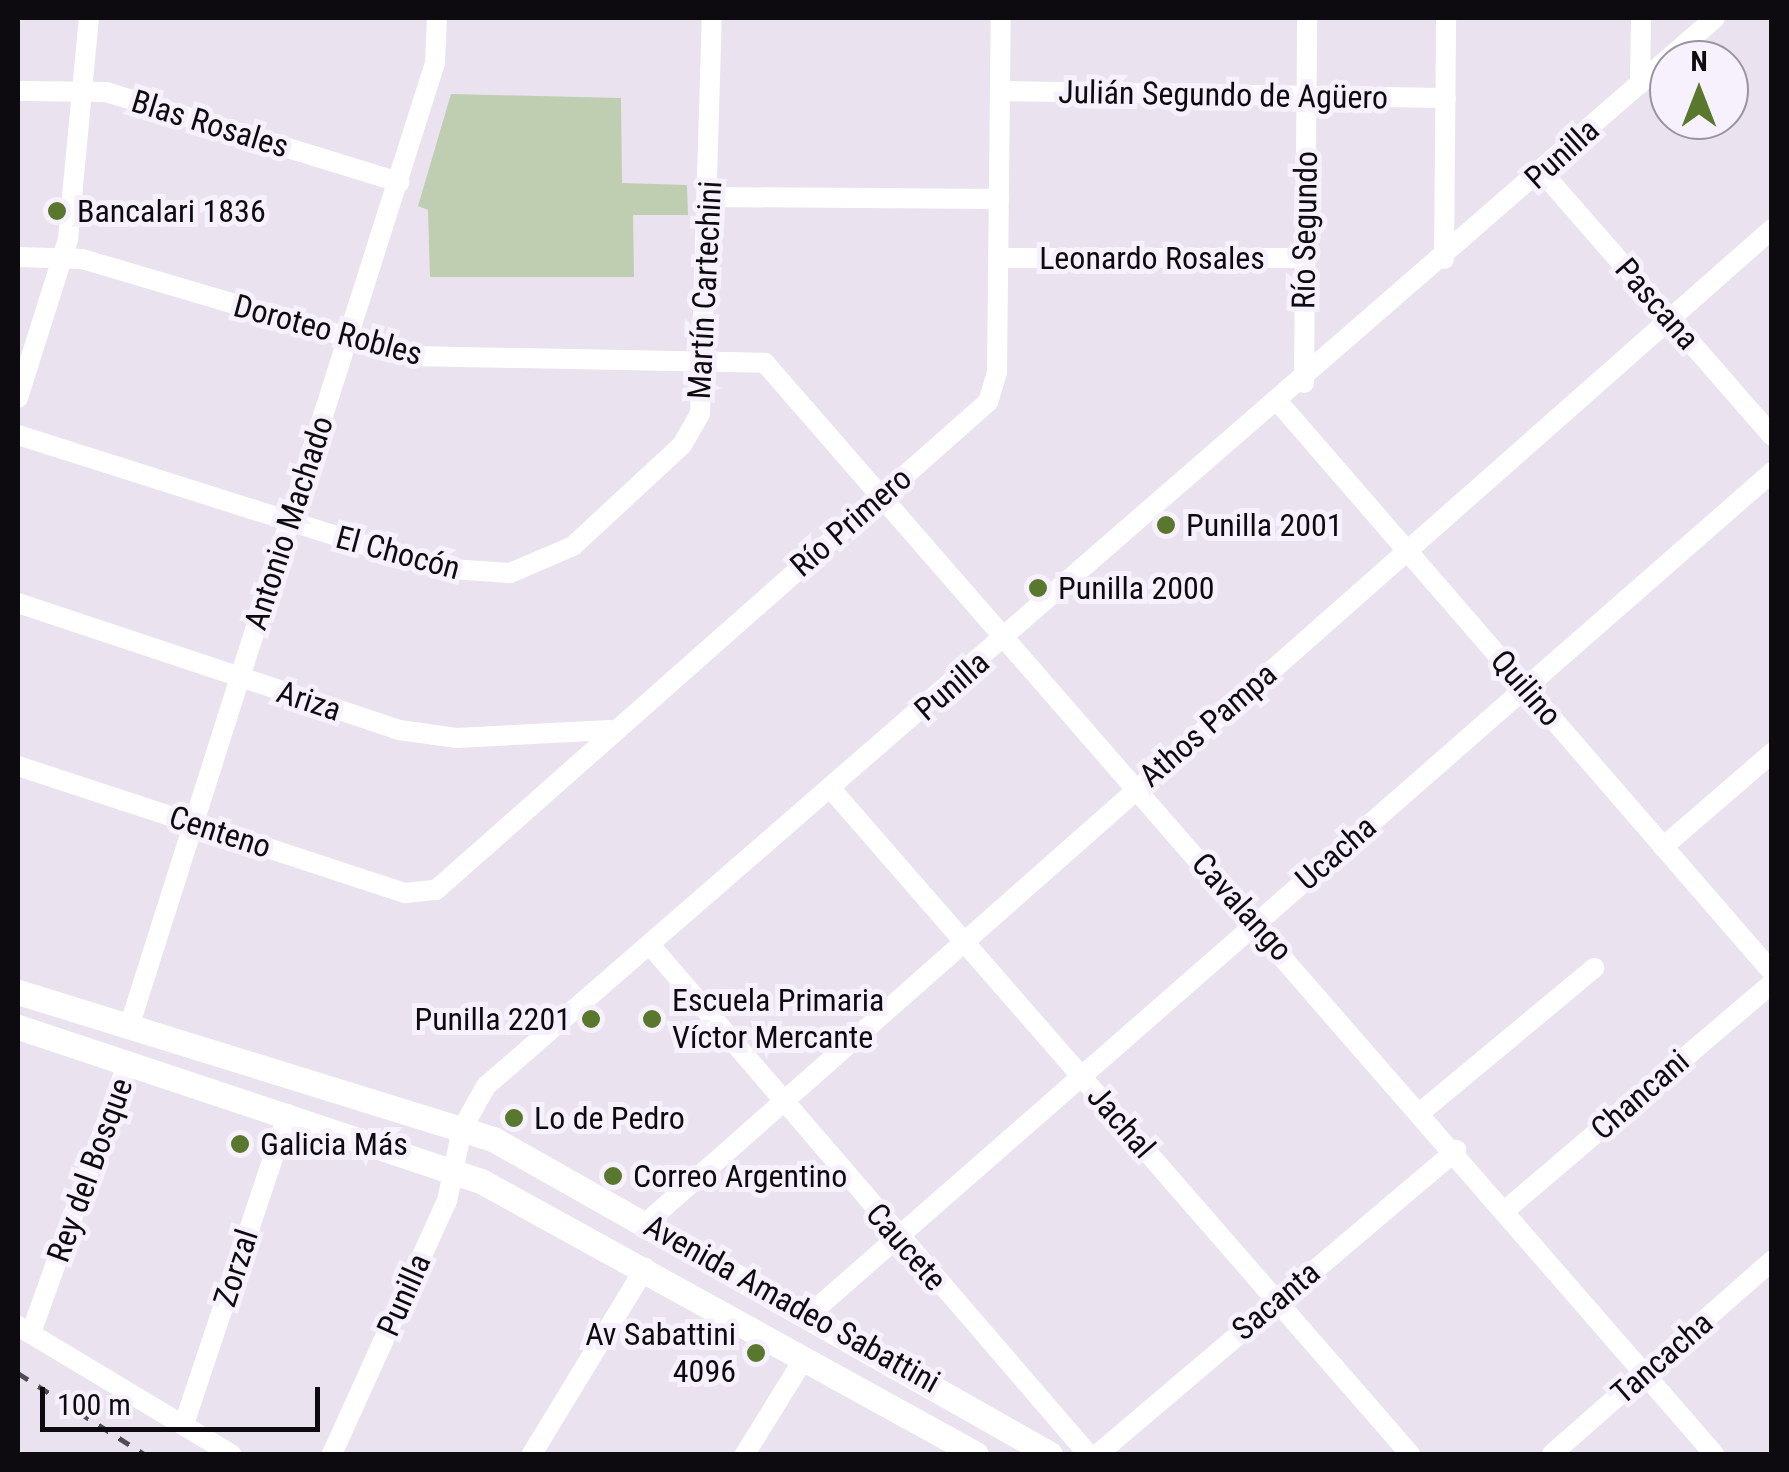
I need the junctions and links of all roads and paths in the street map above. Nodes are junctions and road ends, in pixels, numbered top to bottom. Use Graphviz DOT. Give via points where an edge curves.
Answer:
graph roads {
  1 [pos="89,18"];
  2 [pos="437,18"];
  3 [pos="712,18"];
  4 [pos="1001,18"];
  5 [pos="1308,18"];
  6 [pos="1446,18"];
  7 [pos="1641,18"];
  8 [pos="1715,18"];
  9 [pos="1640,84"];
  10 [pos="86,90"];
  11 [pos="18,91"];
  12 [pos="1000,91"];
  13 [pos="1307,96"];
  14 [pos="1446,98"];
  15 [pos="1542,172"];
  16 [pos="398,182"];
  17 [pos="710,197"];
  18 [pos="999,200"];
  19 [pos="1772,230"];
  20 [pos="64,256"];
  21 [pos="18,257"];
  22 [pos="1000,258"];
  23 [pos="1305,258"];
  24 [pos="1444,259"];
  25 [pos="1670,318"];
  26 [pos="349,340"];
  27 [pos="706,360"];
  28 [pos="765,363"];
  29 [pos="1304,382"];
  30 [pos="18,398"];
  31 [pos="1280,404"];
  32 [pos="18,435"];
  33 [pos="1772,436"];
  34 [pos="1772,472"];
  35 [pos="881,496"];
  36 [pos="289,523"];
  37 [pos="1406,550"];
  38 [pos="552,558"];
  39 [pos="18,603"];
  40 [pos="1005,640"];
  41 [pos="238,678"];
  42 [pos="1525,687"];
  43 [pos="610,730"];
  44 [pos="1772,752"];
  45 [pos="18,766"];
  46 [pos="1136,788"];
  47 [pos="832,790"];
  48 [pos="193,823"];
  49 [pos="1664,847"];
  50 [pos="423,895"];
  51 [pos="1256,923"];
  52 [pos="962,940"];
  53 [pos="650,946"];
  54 [pos="1594,968"];
  55 [pos="1772,972"];
  56 [pos="1772,983"];
  57 [pos="18,992"];
  58 [pos="18,1027"];
  59 [pos="129,1027"];
  60 [pos="128,1062"];
  61 [pos="1080,1076"];
  62 [pos="780,1100"];
  63 [pos="1422,1111"];
  64 [pos="288,1114"];
  65 [pos="462,1129"];
  66 [pos="1457,1150"];
  67 [pos="451,1169"];
  68 [pos="1508,1208"];
  69 [pos="646,1223"];
  70 [pos="896,1237"];
  71 [pos="1771,1263"];
  72 [pos="645,1268"];
  73 [pos="1276,1300"];
  74 [pos="810,1314"];
  75 [pos="24,1329"];
  76 [pos="804,1359"];
  77 [pos="1644,1373"];
  78 [pos="185,1421"];
  79 [pos="231,1454"];
  80 [pos="332,1454"];
  81 [pos="532,1454"];
  82 [pos="745,1454"];
  83 [pos="976,1454"];
  84 [pos="1050,1454"];
  85 [pos="1088,1454"];
  86 [pos="1098,1454"];
  87 [pos="1410,1454"];
  88 [pos="1552,1454"];
  89 [pos="1714,1454"];
  1 -- 10 [label="street"];
  2 -- 16 [label="street, Antonio Machado" via="435,63"];
  3 -- 17 [label="street, Martín Cartechini"];
  4 -- 12 [label="street, Río Primero"];
  5 -- 13 [label="street, Río Segundo"];
  6 -- 14 [label="street"];
  7 -- 9 [label="street"];
  8 -- 9 [label="street, Punilla"];
  9 -- 15 [label="street, Punilla"];
  10 -- 11 [label="street, Blas Rosales"];
  10 -- 16 [label="street, Blas Rosales"];
  10 -- 20 [label="street"];
  12 -- 13 [label="street, Julián Segundo de Agüero"];
  12 -- 18 [label="street, Río Primero"];
  13 -- 14 [label="street, Julián Segundo de Agüero"];
  13 -- 23 [label="street, Río Segundo"];
  14 -- 24 [label="street"];
  15 -- 24 [label="street, Punilla"];
  15 -- 25 [label="street, Pascana"];
  16 -- 26 [label="street, Antonio Machado"];
  17 -- 18 [label="street"];
  17 -- 27 [label="street, Martín Cartechini"];
  18 -- 22 [label="street, Río Primero"];
  19 -- 25 [label="street, Athos Pampa"];
  20 -- 21 [label="street, Doroteo Robles"];
  20 -- 26 [label="street, Doroteo Robles"];
  20 -- 30 [label="street"];
  22 -- 23 [label="street, Leonardo Rosales"];
  22 -- 35 [label="street, Río Primero" via="988,402"];
  23 -- 29 [label="street, Río Segundo"];
  24 -- 29 [label="street, Punilla"];
  25 -- 33 [label="street, Pascana"];
  25 -- 37 [label="street, Athos Pampa"];
  26 -- 27 [label="street, Doroteo Robles" via="426,358"];
  26 -- 36 [label="street, Antonio Machado"];
  27 -- 28 [label="street, Doroteo Robles"];
  27 -- 38 [label="street, Martín Cartechini" via="700,414 682,445"];
  28 -- 35 [label="street, Cavalango"];
  29 -- 31 [label="street, Punilla"];
  31 -- 37 [label="street, Quilino"];
  31 -- 40 [label="street, Punilla"];
  32 -- 36 [label="street, El Chocón"];
  34 -- 42 [label="street, Ucacha"];
  35 -- 40 [label="street, Cavalango"];
  35 -- 43 [label="street, Río Primero"];
  36 -- 38 [label="street, El Chocón" via="470,573"];
  36 -- 41 [label="street, Antonio Machado"];
  37 -- 42 [label="street, Quilino"];
  37 -- 46 [label="street, Athos Pampa"];
  39 -- 41 [label="street, Ariza"];
  40 -- 46 [label="street, Cavalango"];
  40 -- 47 [label="street, Punilla"];
  41 -- 43 [label="street, Ariza" via="426,736"];
  41 -- 48 [label="street, Antonio Machado"];
  42 -- 49 [label="street, Quilino"];
  42 -- 51 [label="street, Ucacha"];
  43 -- 50 [label="street, Río Primero"];
  44 -- 49 [label="street"];
  45 -- 48 [label="street, Centeno"];
  46 -- 51 [label="street, Cavalango"];
  46 -- 52 [label="street, Athos Pampa"];
  47 -- 52 [label="street, Jachal"];
  47 -- 53 [label="street, Punilla"];
  48 -- 50 [label="street, Centeno"];
  48 -- 59 [label="street, Antonio Machado"];
  49 -- 55 [label="street, Quilino"];
  51 -- 61 [label="street, Ucacha"];
  51 -- 63 [label="street, Cavalango"];
  52 -- 61 [label="street, Jachal"];
  52 -- 62 [label="street, Athos Pampa"];
  53 -- 62 [label="street, Caucete"];
  53 -- 65 [label="street, Punilla" via="486,1086"];
  54 -- 63 [label="street"];
  56 -- 68 [label="street, Chancani"];
  57 -- 59 [label="main road, Avenida Amadeo Sabattini"];
  58 -- 60 [label="main road, Avenida Amadeo Sabattini"];
  59 -- 65 [label="main road, Avenida Amadeo Sabattini"];
  60 -- 64 [label="main road, Avenida Amadeo Sabattini"];
  60 -- 75 [label="street, Rey del Bosque"];
  61 -- 70 [label="street, Ucacha"];
  61 -- 73 [label="street, Jachal"];
  62 -- 69 [label="street, Athos Pampa"];
  62 -- 70 [label="street, Caucete"];
  63 -- 66 [label="street, Cavalango"];
  64 -- 67 [label="main road, Avenida Amadeo Sabattini"];
  64 -- 78 [label="street, Zorzal"];
  65 -- 67 [label="street, Punilla"];
  65 -- 69 [label="main road, Avenida Amadeo Sabattini"];
  66 -- 68 [label="street, Cavalango"];
  66 -- 73 [label="street, Sacanta"];
  67 -- 72 [label="main road, Avenida Amadeo Sabattini"];
  67 -- 80 [label="street, Punilla" via="446,1201"];
  68 -- 77 [label="street, Cavalango"];
  69 -- 74 [label="main road, Avenida Amadeo Sabattini"];
  70 -- 74 [label="street, Ucacha"];
  70 -- 85 [label="street, Caucete"];
  71 -- 77 [label="street, Tancacha"];
  72 -- 76 [label="main road, Avenida Amadeo Sabattini"];
  72 -- 81 [label="street"];
  73 -- 86 [label="street, Sacanta"];
  73 -- 87 [label="street, Jachal"];
  74 -- 84 [label="main road, Avenida Amadeo Sabattini"];
  75 -- 78 [label="street"];
  76 -- 82 [label="street"];
  76 -- 83 [label="main road, Avenida Amadeo Sabattini"];
  77 -- 88 [label="street, Tancacha"];
  77 -- 89 [label="street, Cavalango"];
  78 -- 79 [label="street"];
}
